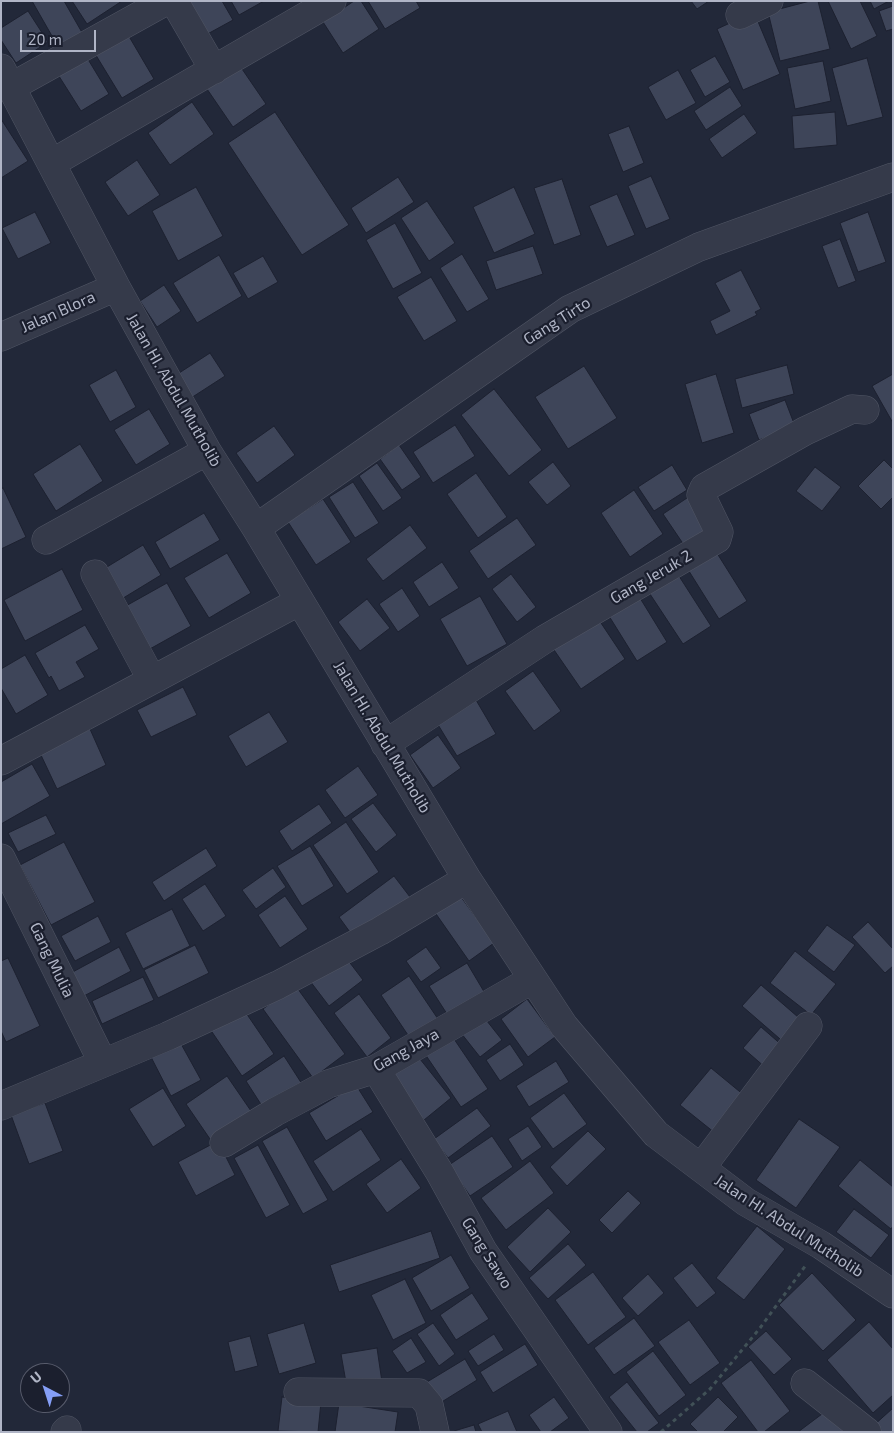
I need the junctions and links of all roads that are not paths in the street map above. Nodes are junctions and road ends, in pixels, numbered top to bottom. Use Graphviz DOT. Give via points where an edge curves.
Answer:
graph roads {
  1 [pos="166,1"];
  2 [pos="174,1"];
  3 [pos="332,1"];
  4 [pos="769,1"];
  5 [pos="304,8"];
  6 [pos="740,15"];
  7 [pos="214,70"];
  8 [pos="6,78"];
  9 [pos="52,164"];
  10 [pos="893,177"];
  11 [pos="116,287"];
  12 [pos="4,330"];
  13 [pos="865,410"];
  14 [pos="207,451"];
  15 [pos="256,528"];
  16 [pos="46,540"];
  17 [pos="94,574"];
  18 [pos="300,601"];
  19 [pos="152,680"];
  20 [pos="385,744"];
  21 [pos="1,761"];
  22 [pos="1,858"];
  23 [pos="467,879"];
  24 [pos="533,979"];
  25 [pos="808,1026"];
  26 [pos="103,1063"];
  27 [pos="376,1069"];
  28 [pos="1,1106"];
  29 [pos="224,1143"];
  30 [pos="701,1168"];
  31 [pos="893,1294"];
  32 [pos="805,1384"];
  33 [pos="298,1392"];
  34 [pos="435,1432"];
  35 [pos="608,1432"];
  36 [pos="867,1432"];
  1 -- 8 [label="street"];
  2 -- 7 [label="street"];
  3 -- 5 [label="street"];
  4 -- 6 [label="street"];
  5 -- 7 [label="street"];
  7 -- 9 [label="street"];
  8 -- 9 [label="street, Jalan HI. Abdul Mutholib"];
  9 -- 11 [label="street, Jalan HI. Abdul Mutholib"];
  10 -- 15 [label="street, Gang Tirto" via="699,247 570,310"];
  11 -- 12 [label="street, Jalan Blora"];
  11 -- 14 [label="street, Jalan HI. Abdul Mutholib"];
  13 -- 20 [label="street, Gang Jeruk 2" via="852,409 805,431 704,488 701,495 719,532 717,538 545,639"];
  14 -- 15 [label="street, Jalan HI. Abdul Mutholib"];
  14 -- 16 [label="street"];
  15 -- 18 [label="street, Jalan HI. Abdul Mutholib"];
  17 -- 19 [label="street"];
  18 -- 19 [label="street"];
  18 -- 20 [label="street, Jalan HI. Abdul Mutholib"];
  19 -- 21 [label="street"];
  20 -- 23 [label="street, Jalan HI. Abdul Mutholib"];
  22 -- 26 [label="street, Gang Mulia"];
  23 -- 24 [label="street, Jalan HI. Abdul Mutholib"];
  23 -- 26 [label="street" via="380,931 278,985"];
  24 -- 27 [label="street, Gang Jaya"];
  24 -- 30 [label="street, Jalan HI. Abdul Mutholib" via="564,1026 656,1134"];
  25 -- 30 [label="street"];
  26 -- 28 [label="street"];
  27 -- 29 [label="street, Gang Jaya" via="328,1084"];
  27 -- 35 [label="street, Gang Sawo" via="483,1251"];
  30 -- 31 [label="street, Jalan HI. Abdul Mutholib" via="746,1202 821,1245"];
  32 -- 36 [label="street"];
  33 -- 34 [label="street" via="419,1393 429,1404"];
}
